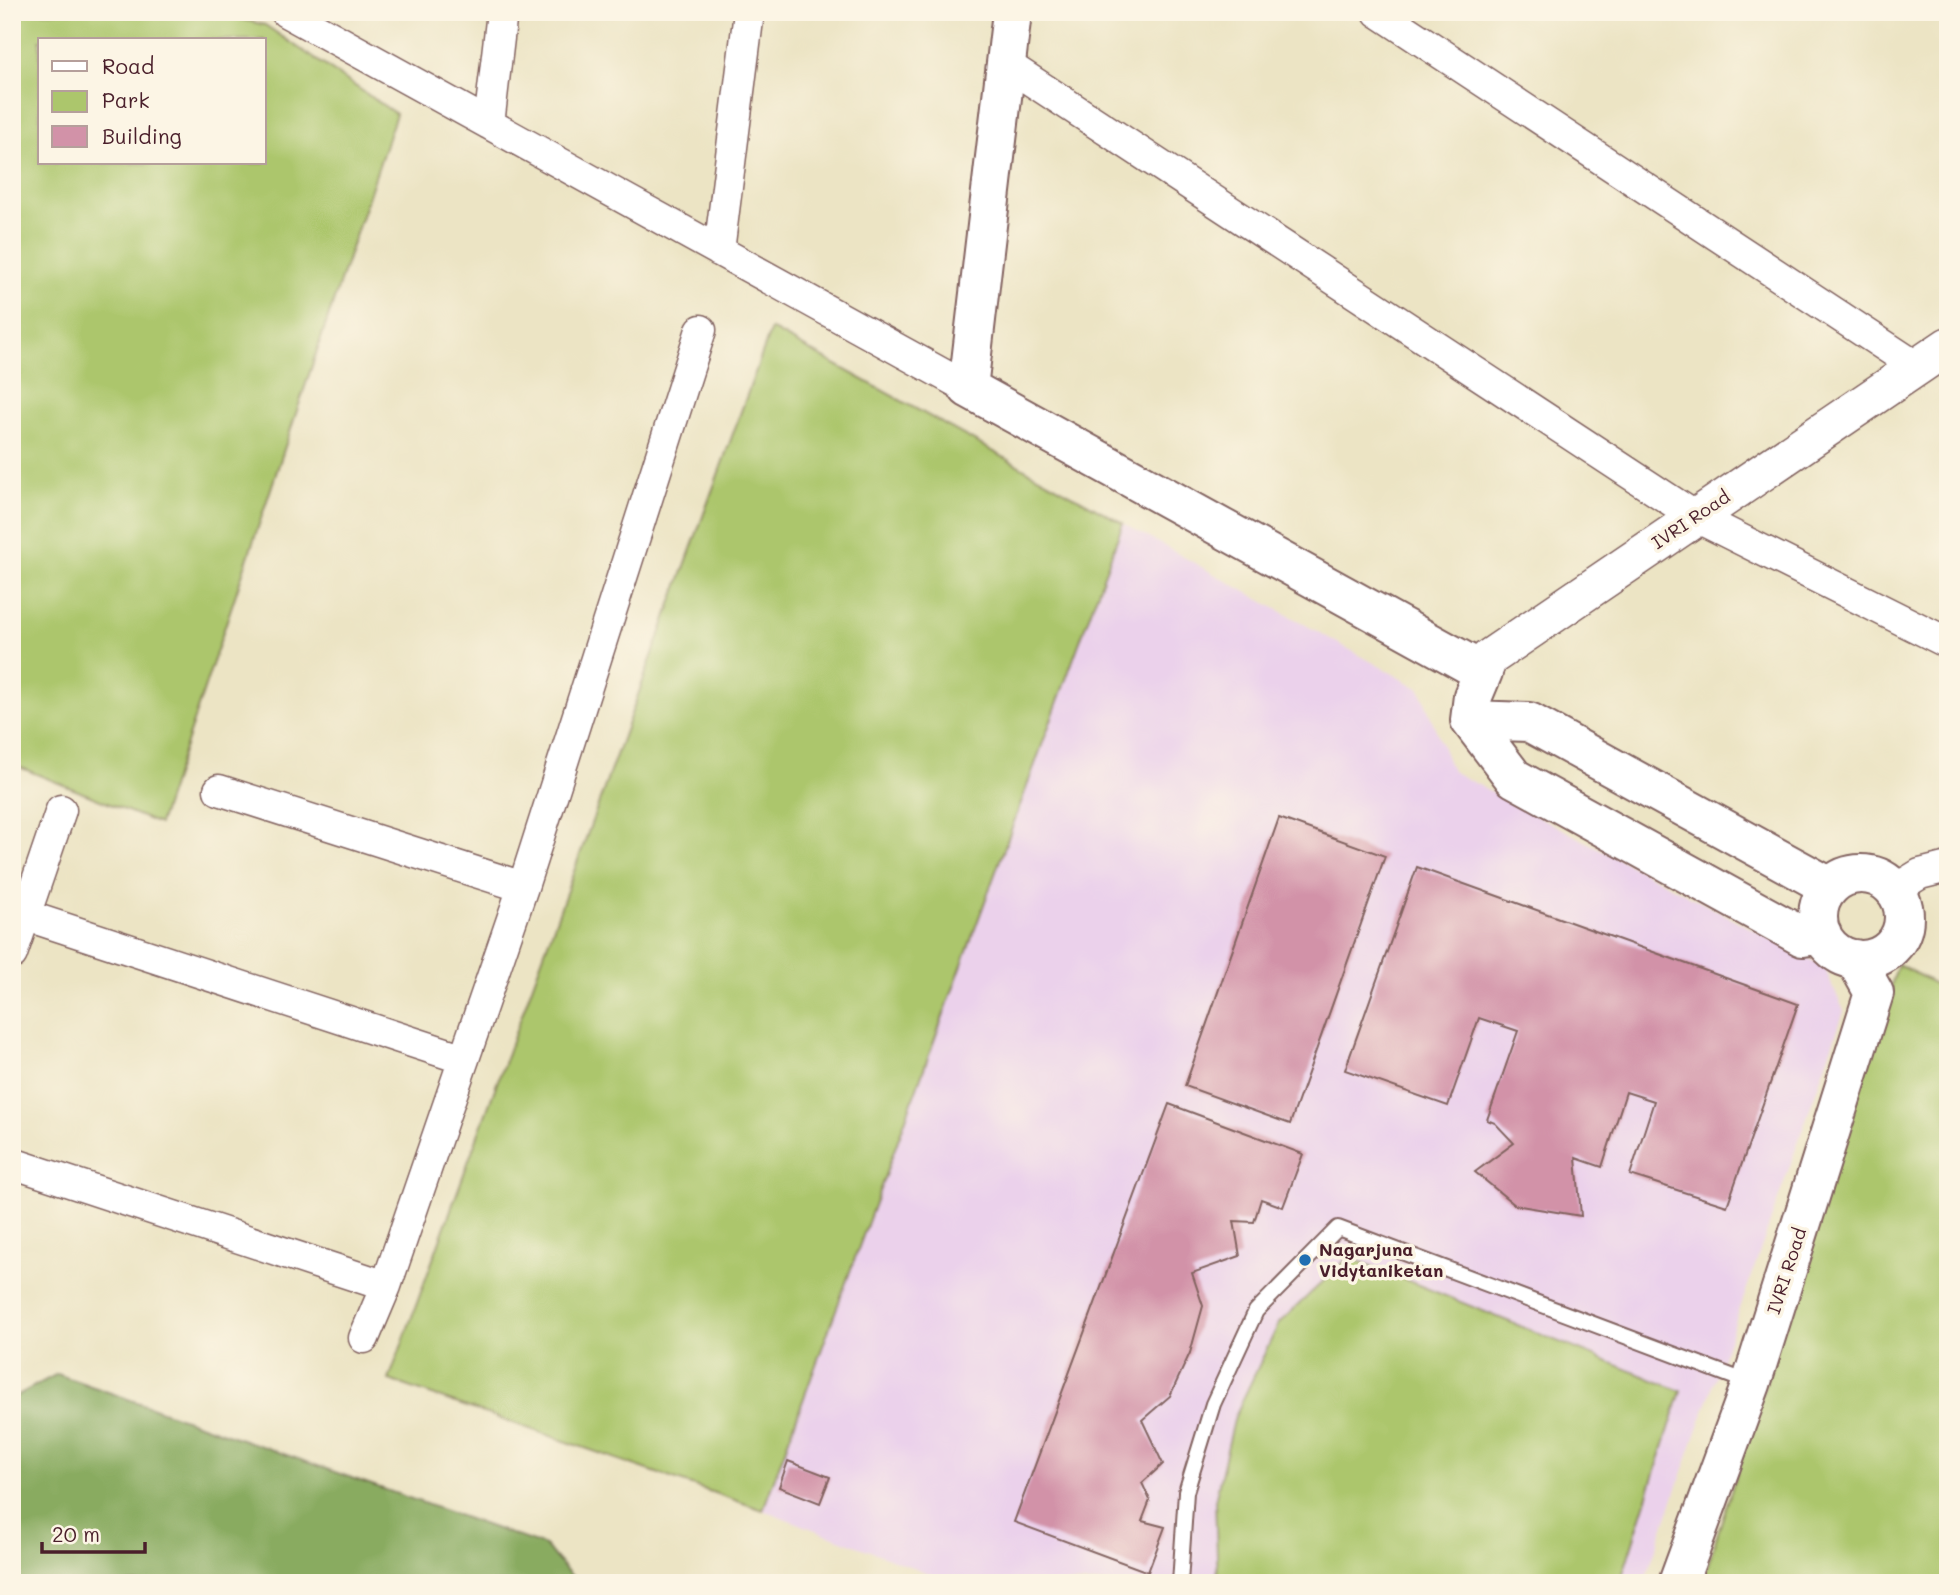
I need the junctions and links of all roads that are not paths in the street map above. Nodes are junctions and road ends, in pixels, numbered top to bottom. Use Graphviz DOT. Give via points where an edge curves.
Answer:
graph roads {
  1 [pos="286,12"];
  2 [pos="502,12"];
  3 [pos="749,12"];
  4 [pos="1012,12"];
  5 [pos="1378,12"];
  6 [pos="1006,64"];
  7 [pos="489,124"];
  8 [pos="719,251"];
  9 [pos="701,330"];
  10 [pos="1938,354"];
  11 [pos="968,388"];
  12 [pos="1696,517"];
  13 [pos="1948,643"];
  14 [pos="1483,672"];
  15 [pos="1470,720"];
  16 [pos="219,790"];
  17 [pos="61,810"];
  18 [pos="1948,867"];
  19 [pos="523,887"];
  20 [pos="1830,887"];
  21 [pos="1894,890"];
  22 [pos="19,914"];
  23 [pos="1822,934"];
  24 [pos="12,954"];
  25 [pos="1855,960"];
  26 [pos="464,1059"];
  27 [pos="12,1163"];
  28 [pos="386,1286"];
  29 [pos="363,1339"];
  30 [pos="1751,1384"];
  31 [pos="1180,1583"];
  32 [pos="1678,1583"];
  1 -- 7 [label="street"];
  2 -- 7 [label="street"];
  3 -- 8 [label="street"];
  4 -- 6 [label="main road"];
  5 -- 10 [label="street"];
  6 -- 11 [label="main road"];
  6 -- 12 [label="street"];
  7 -- 8 [label="street"];
  8 -- 11 [label="street"];
  9 -- 19 [label="street"];
  10 -- 12 [label="street, IVRI Road"];
  11 -- 14 [label="main road"];
  12 -- 13 [label="street"];
  12 -- 14 [label="street, IVRI Road" via="1489,658"];
  14 -- 15 [label="main road, IVRI Road"];
  15 -- 20 [label="main road" via="1529,722"];
  15 -- 23 [label="main road" via="1514,778 1803,937"];
  16 -- 19 [label="street"];
  17 -- 22 [label="street"];
  18 -- 21 [label="street" via="1920,874"];
  19 -- 26 [label="street"];
  20 -- 21 [label="main road" via="1841,878 1861,874 1882,879"];
  20 -- 23 [label="main road" via="1818,915"];
  21 -- 25 [label="main road" via="1904,914 1895,942 1885,952"];
  22 -- 24 [label="street"];
  22 -- 26 [label="street"];
  23 -- 25 [label="main road, IVRI Road" via="1840,954"];
  25 -- 30 [label="main road, IVRI Road" via="1874,993"];
  26 -- 28 [label="street"];
  27 -- 28 [label="street"];
  28 -- 29 [label="street"];
  30 -- 31 [label="lane" via="1338,1228 1256,1311 1213,1404 1186,1492"];
  30 -- 32 [label="main road, IVRI Road"];
}
